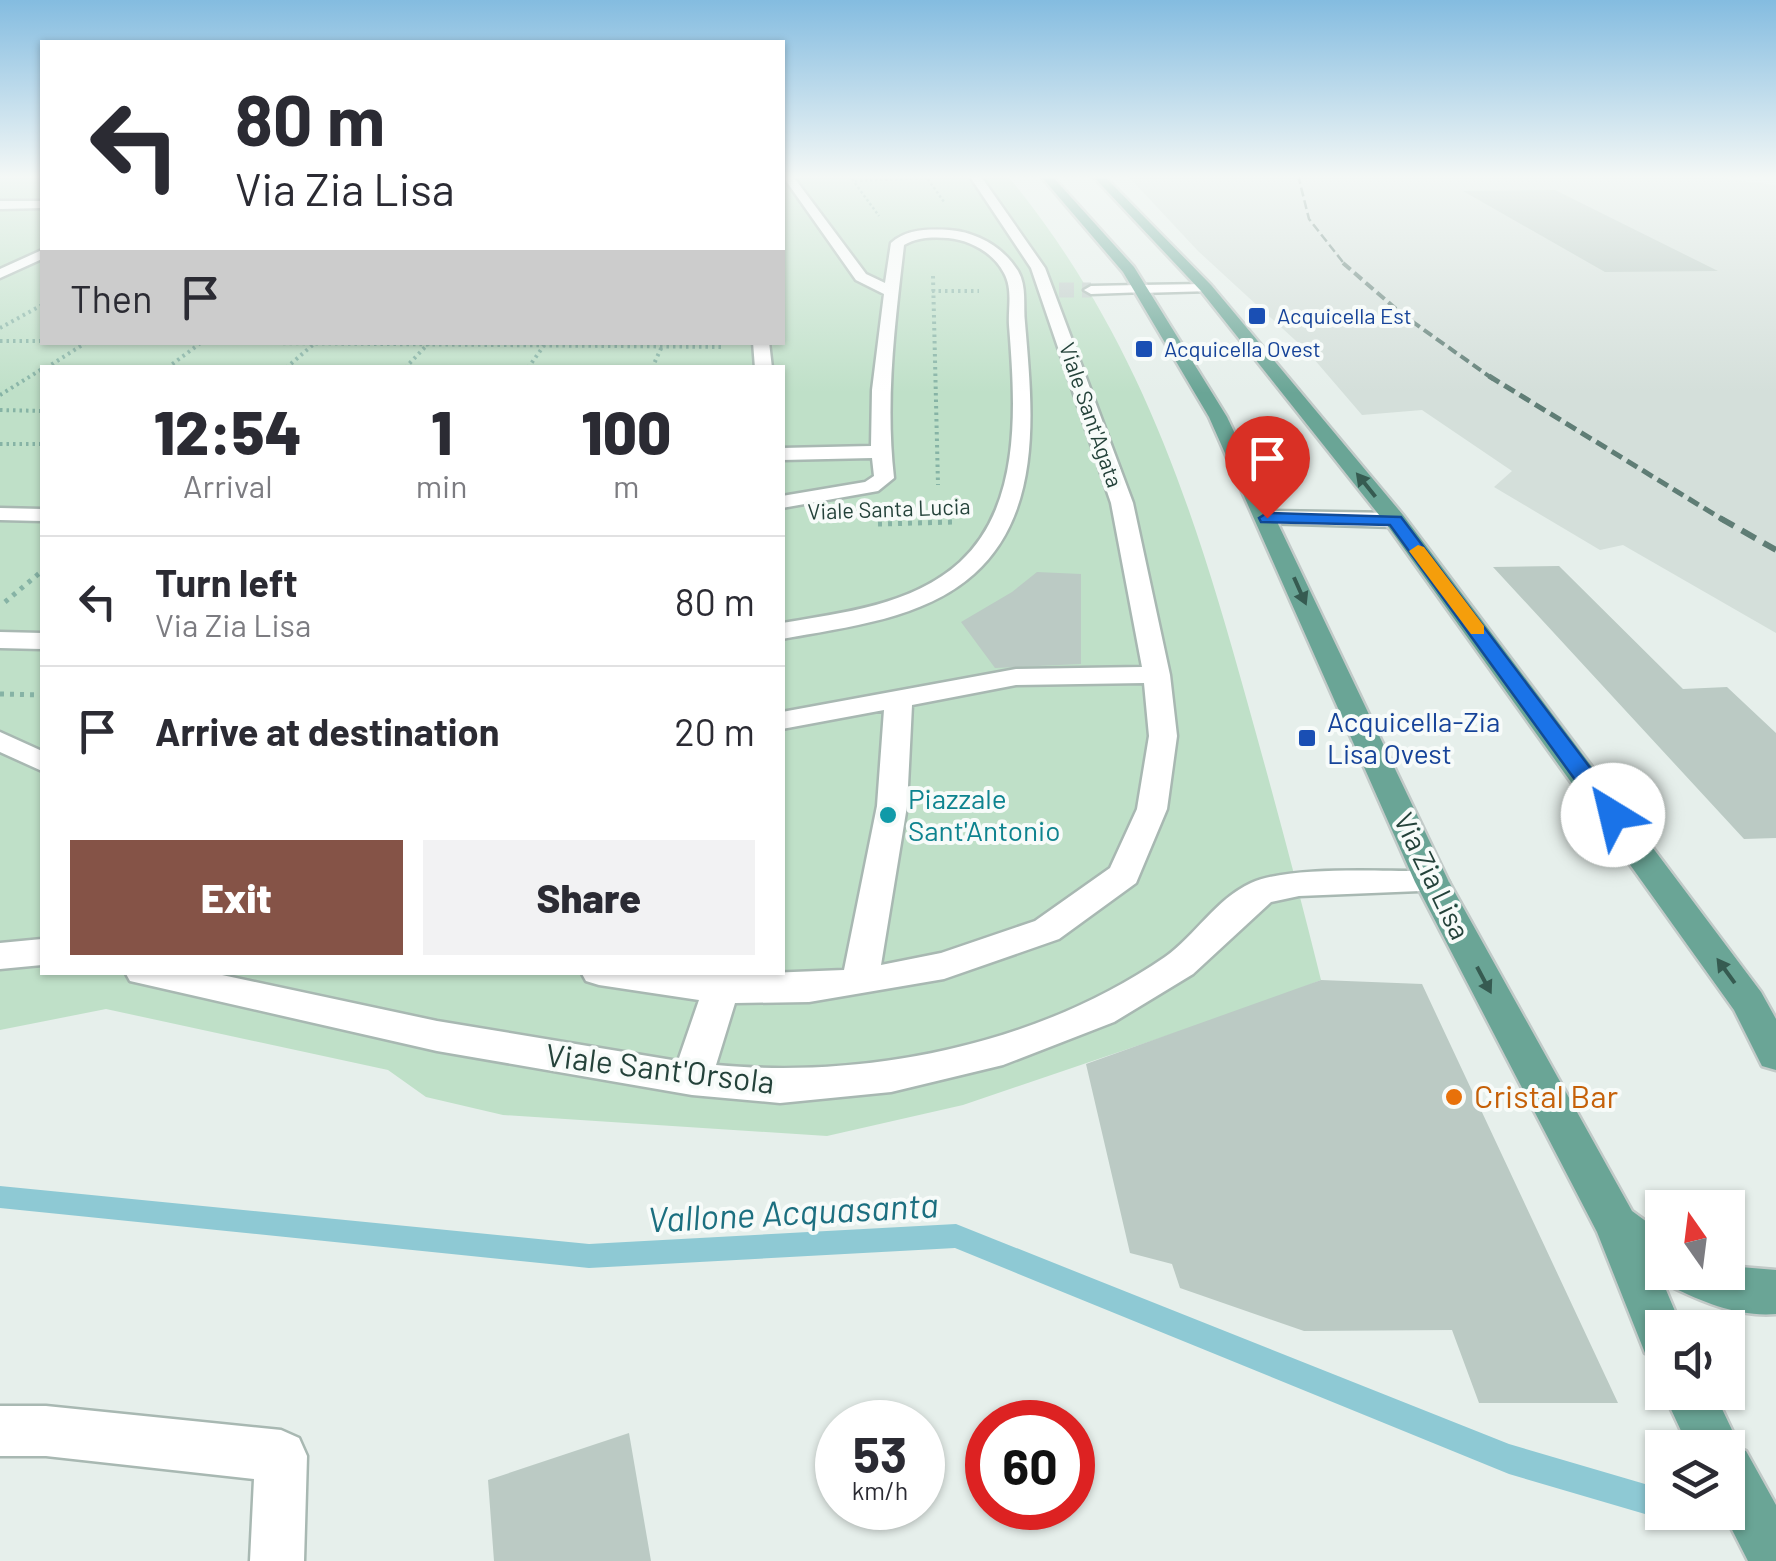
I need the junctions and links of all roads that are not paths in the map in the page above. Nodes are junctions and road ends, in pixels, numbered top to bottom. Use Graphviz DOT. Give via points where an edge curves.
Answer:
graph roads {
  1 [pos="840,248"];
  2 [pos="900,248"];
  3 [pos="986,248"];
  4 [pos="1025,248"];
  5 [pos="1110,248"];
  6 [pos="1167,248"];
  7 [pos="40,255"];
  8 [pos="0,274"];
  9 [pos="1206,288"];
  10 [pos="1140,289"];
  11 [pos="1018,290"];
  12 [pos="1053,290"];
  13 [pos="1091,290"];
  14 [pos="891,292"];
  15 [pos="880,452"];
  16 [pos="785,454"];
  17 [pos="785,502"];
  18 [pos="0,514"];
  19 [pos="40,515"];
  20 [pos="1267,518"];
  21 [pos="1395,520"];
  22 [pos="785,630"];
  23 [pos="0,640"];
  24 [pos="40,641"];
  25 [pos="1157,675"];
  26 [pos="899,698"];
  27 [pos="785,720"];
  28 [pos="0,741"];
  29 [pos="40,761"];
  30 [pos="1432,882"];
  31 [pos="40,952"];
  32 [pos="0,956"];
  33 [pos="157,975"];
  34 [pos="621,975"];
  35 [pos="860,982"];
  36 [pos="721,989"];
  37 [pos="1776,1055"];
  38 [pos="692,1079"];
  39 [pos="1616,1225"];
  40 [pos="1645,1246"];
  41 [pos="1740,1290"];
  42 [pos="1776,1292"];
  43 [pos="1651,1310"];
  44 [pos="0,1430"];
  45 [pos="1745,1501"];
  46 [pos="1776,1560"];
  47 [pos="276,1561"];
  1 -- 14 [label="street" via="861,277"];
  2 -- 14 [label="street"];
  3 -- 11 [label="street" via="1010,270"];
  4 -- 12 [label="street, Viale Sant'Agata"];
  5 -- 10 [label="main road, Via Zia Lisa"];
  6 -- 9 [label="main road"];
  7 -- 8 [label="street"];
  9 -- 10 [label="street"];
  21 -- 9 [label="main road, one-way"];
  10 -- 13 [label="street"];
  10 -- 20 [label="main road, Via Zia Lisa" via="1218,417"];
  11 -- 12 [label="street"];
  11 -- 22 [label="street" via="1023,413 1013,482 984,550 922,596"];
  12 -- 25 [label="street, Viale Sant'Agata" via="1122,502"];
  14 -- 15 [label="street"];
  15 -- 16 [label="street"];
  15 -- 17 [label="street" via="884,478 871,488"];
  18 -- 19 [label="street"];
  20 -- 21 [label="street"];
  20 -- 30 [label="main road, Via Zia Lisa, one-way"];
  37 -- 21 [label="main road, one-way" via="1748,1002"];
  23 -- 24 [label="street"];
  25 -- 26 [label="street" via="1016,677"];
  25 -- 35 [label="street, Viale Sant'Agata" via="1163,736 1152,810 1124,875 1048,930 944,966"];
  26 -- 27 [label="street"];
  26 -- 35 [label="street" via="892,806"];
  28 -- 29 [label="street"];
  30 -- 38 [label="street, Viale Sant'Orsola" via="1261,892 1180,965 1100,1012 1004,1050 891,1076 780,1087"];
  30 -- 39 [label="main road, Via Zia Lisa, one-way"];
  31 -- 32 [label="street"];
  33 -- 38 [label="street, Viale Sant'Orsola" via="437,1036"];
  34 -- 36 [label="street, Viale Sant'Agata"];
  35 -- 36 [label="street, Viale Sant'Agata"];
  36 -- 38 [label="street"];
  39 -- 40 [label="main road, Via Zia Lisa"];
  39 -- 43 [label="main road, Via Zia Lisa"];
  41 -- 42 [label="main road"];
  44 -- 47 [label="street" via="281,1456"];
  45 -- 46 [label="main road"];
}
